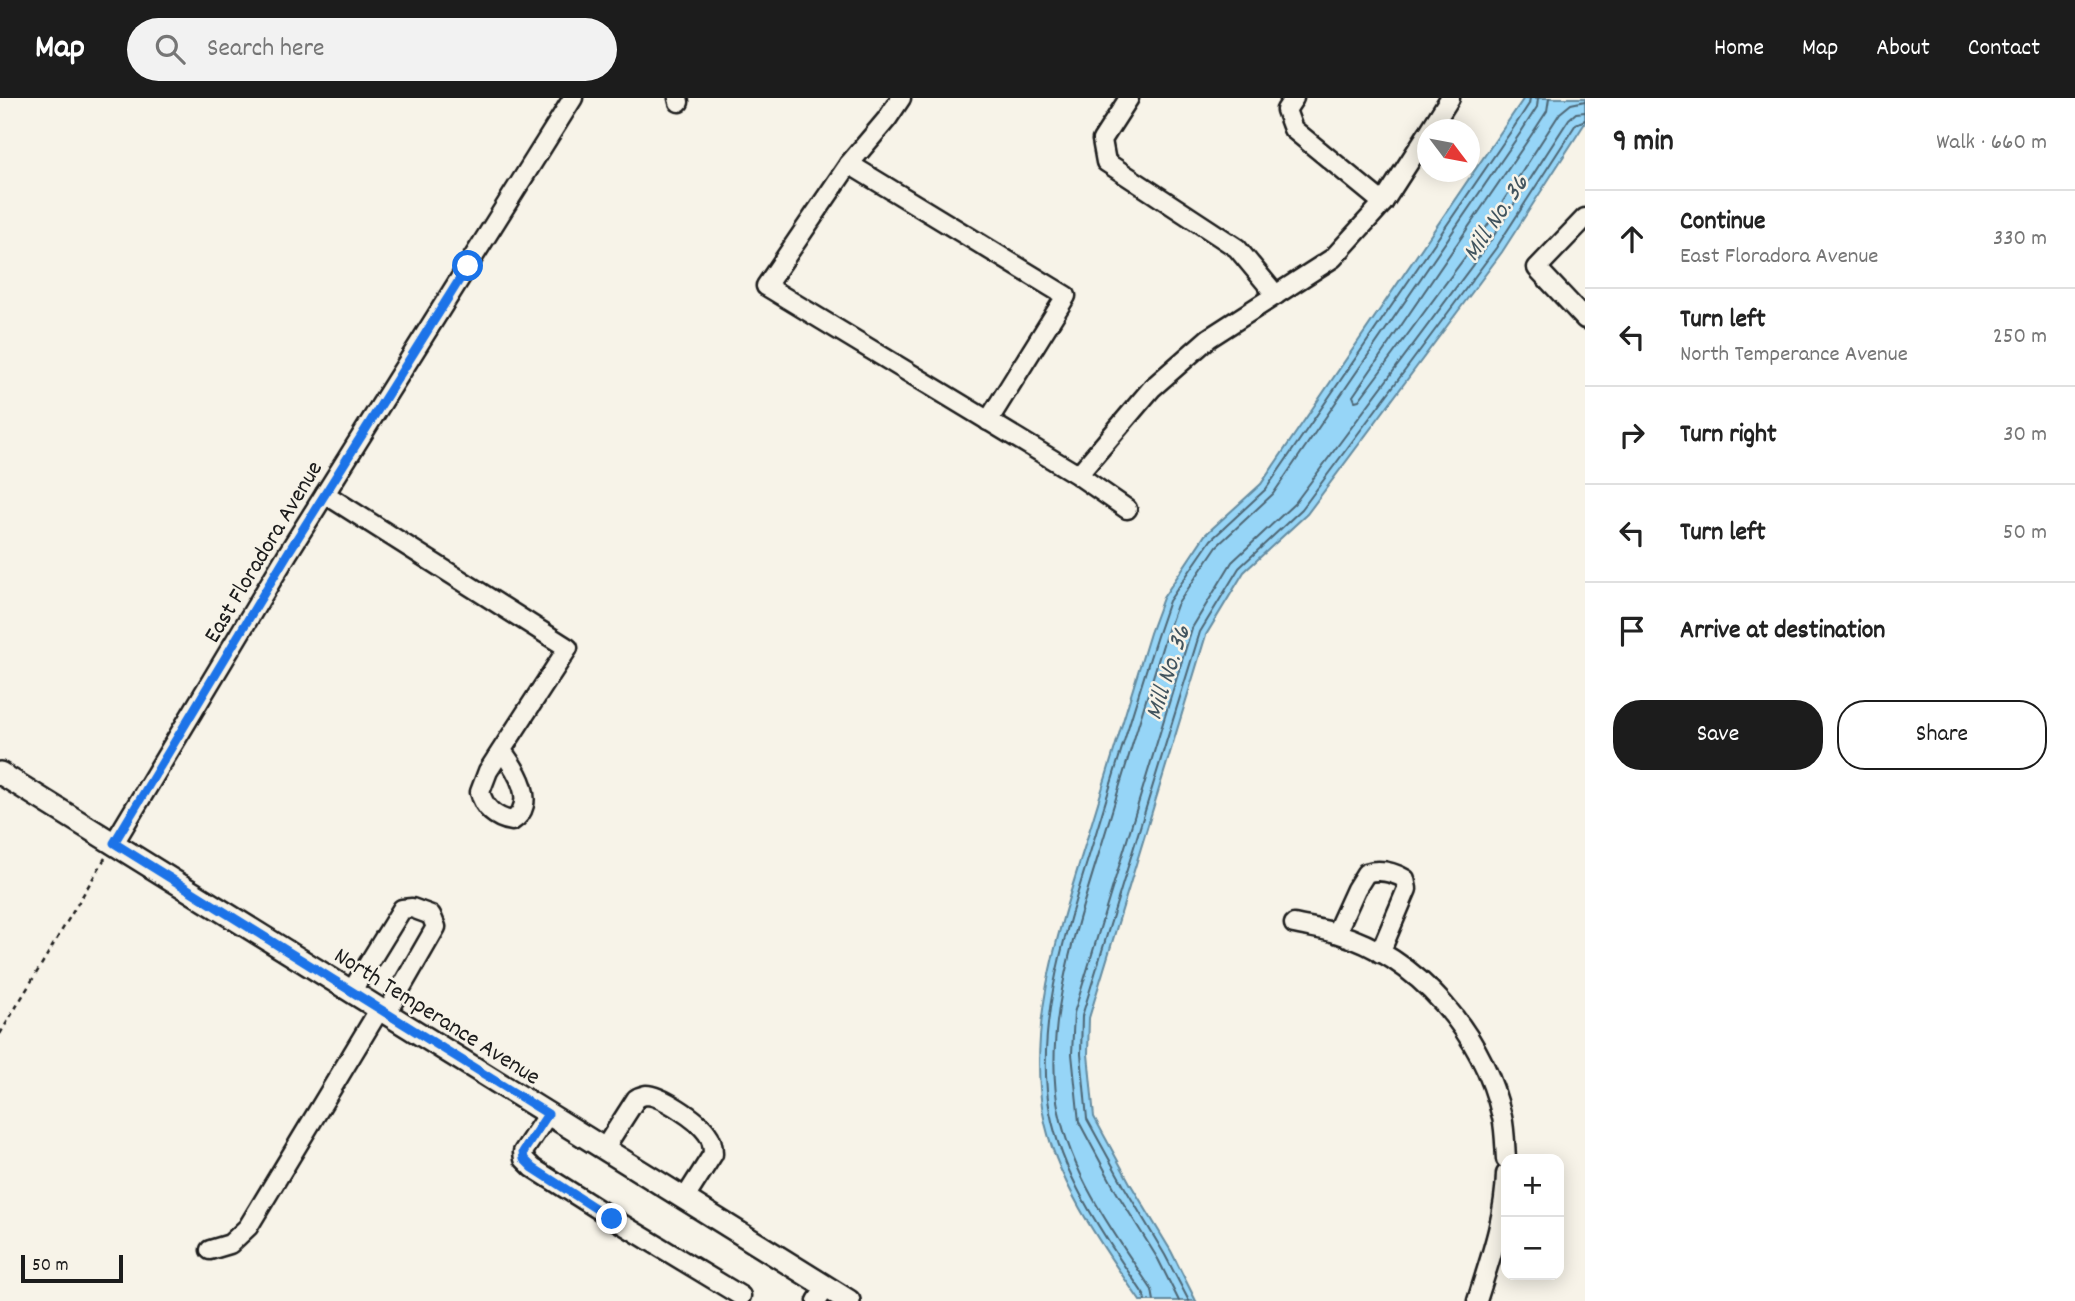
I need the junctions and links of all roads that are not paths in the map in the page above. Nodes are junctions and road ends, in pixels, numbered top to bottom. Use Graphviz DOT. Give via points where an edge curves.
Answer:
graph roads {
  1 [pos="573,98"];
  2 [pos="901,98"];
  3 [pos="1129,98"];
  4 [pos="1294,98"];
  5 [pos="1450,98"];
  6 [pos="1437,119"];
  7 [pos="1417,150"];
  8 [pos="849,164"];
  9 [pos="1383,203"];
  10 [pos="1585,218"];
  11 [pos="1276,295"];
  12 [pos="1585,319"];
  13 [pos="988,421"];
  14 [pos="1078,475"];
  15 [pos="325,494"];
  16 [pos="1127,509"];
  17 [pos="502,751"];
  18 [pos="0,773"];
  19 [pos="114,843"];
  20 [pos="1294,925"];
  21 [pos="1336,933"];
  22 [pos="1380,953"];
  23 [pos="351,992"];
  24 [pos="383,1012"];
  25 [pos="548,1114"];
  26 [pos="604,1149"];
  27 [pos="1506,1154"];
  28 [pos="685,1198"];
  29 [pos="1502,1217"];
  30 [pos="209,1250"];
  31 [pos="821,1294"];
  32 [pos="741,1296"];
  33 [pos="849,1301"];
  34 [pos="1478,1301"];
  1 -- 15 [label="street, East Floradora Avenue"];
  2 -- 8 [label="street"];
  3 -- 11 [label="street" via="1102,140 1106,162 1237,248"];
  4 -- 9 [label="street" via="1286,110 1293,129"];
  5 -- 6 [label="street"];
  7 -- 9 [label="street"];
  8 -- 13 [label="street" via="1066,296"];
  8 -- 13 [label="street" via="766,286"];
  9 -- 11 [label="street" via="1333,258"];
  10 -- 12 [label="street" via="1537,268"];
  11 -- 14 [label="street" via="1209,338 1152,388"];
  13 -- 14 [label="street"];
  14 -- 16 [label="street"];
  15 -- 17 [label="street" via="568,648"];
  15 -- 19 [label="street, East Floradora Avenue"];
  18 -- 19 [label="main road, North Temperance Avenue"];
  19 -- 23 [label="main road, North Temperance Avenue"];
  20 -- 21 [label="street"];
  21 -- 22 [label="street"];
  21 -- 22 [label="street" via="1366,873 1375,870 1399,875 1408,889"];
  22 -- 27 [label="street" via="1440,999 1477,1049 1502,1118"];
  23 -- 24 [label="main road, North Temperance Avenue"];
  23 -- 24 [label="street" via="402,909 431,915 436,927"];
  24 -- 25 [label="main road, North Temperance Avenue"];
  24 -- 30 [label="street" via="248,1227 230,1244"];
  25 -- 26 [label="main road, North Temperance Avenue"];
  25 -- 32 [label="street" via="523,1152 533,1168"];
  26 -- 28 [label="main road, North Temperance Avenue"];
  26 -- 28 [label="street" via="642,1096 659,1099 692,1118 709,1135 713,1154"];
  28 -- 31 [label="main road, North Temperance Avenue"];
  29 -- 34 [label="street"];
  31 -- 33 [label="main road, North Temperance Avenue"];
}
